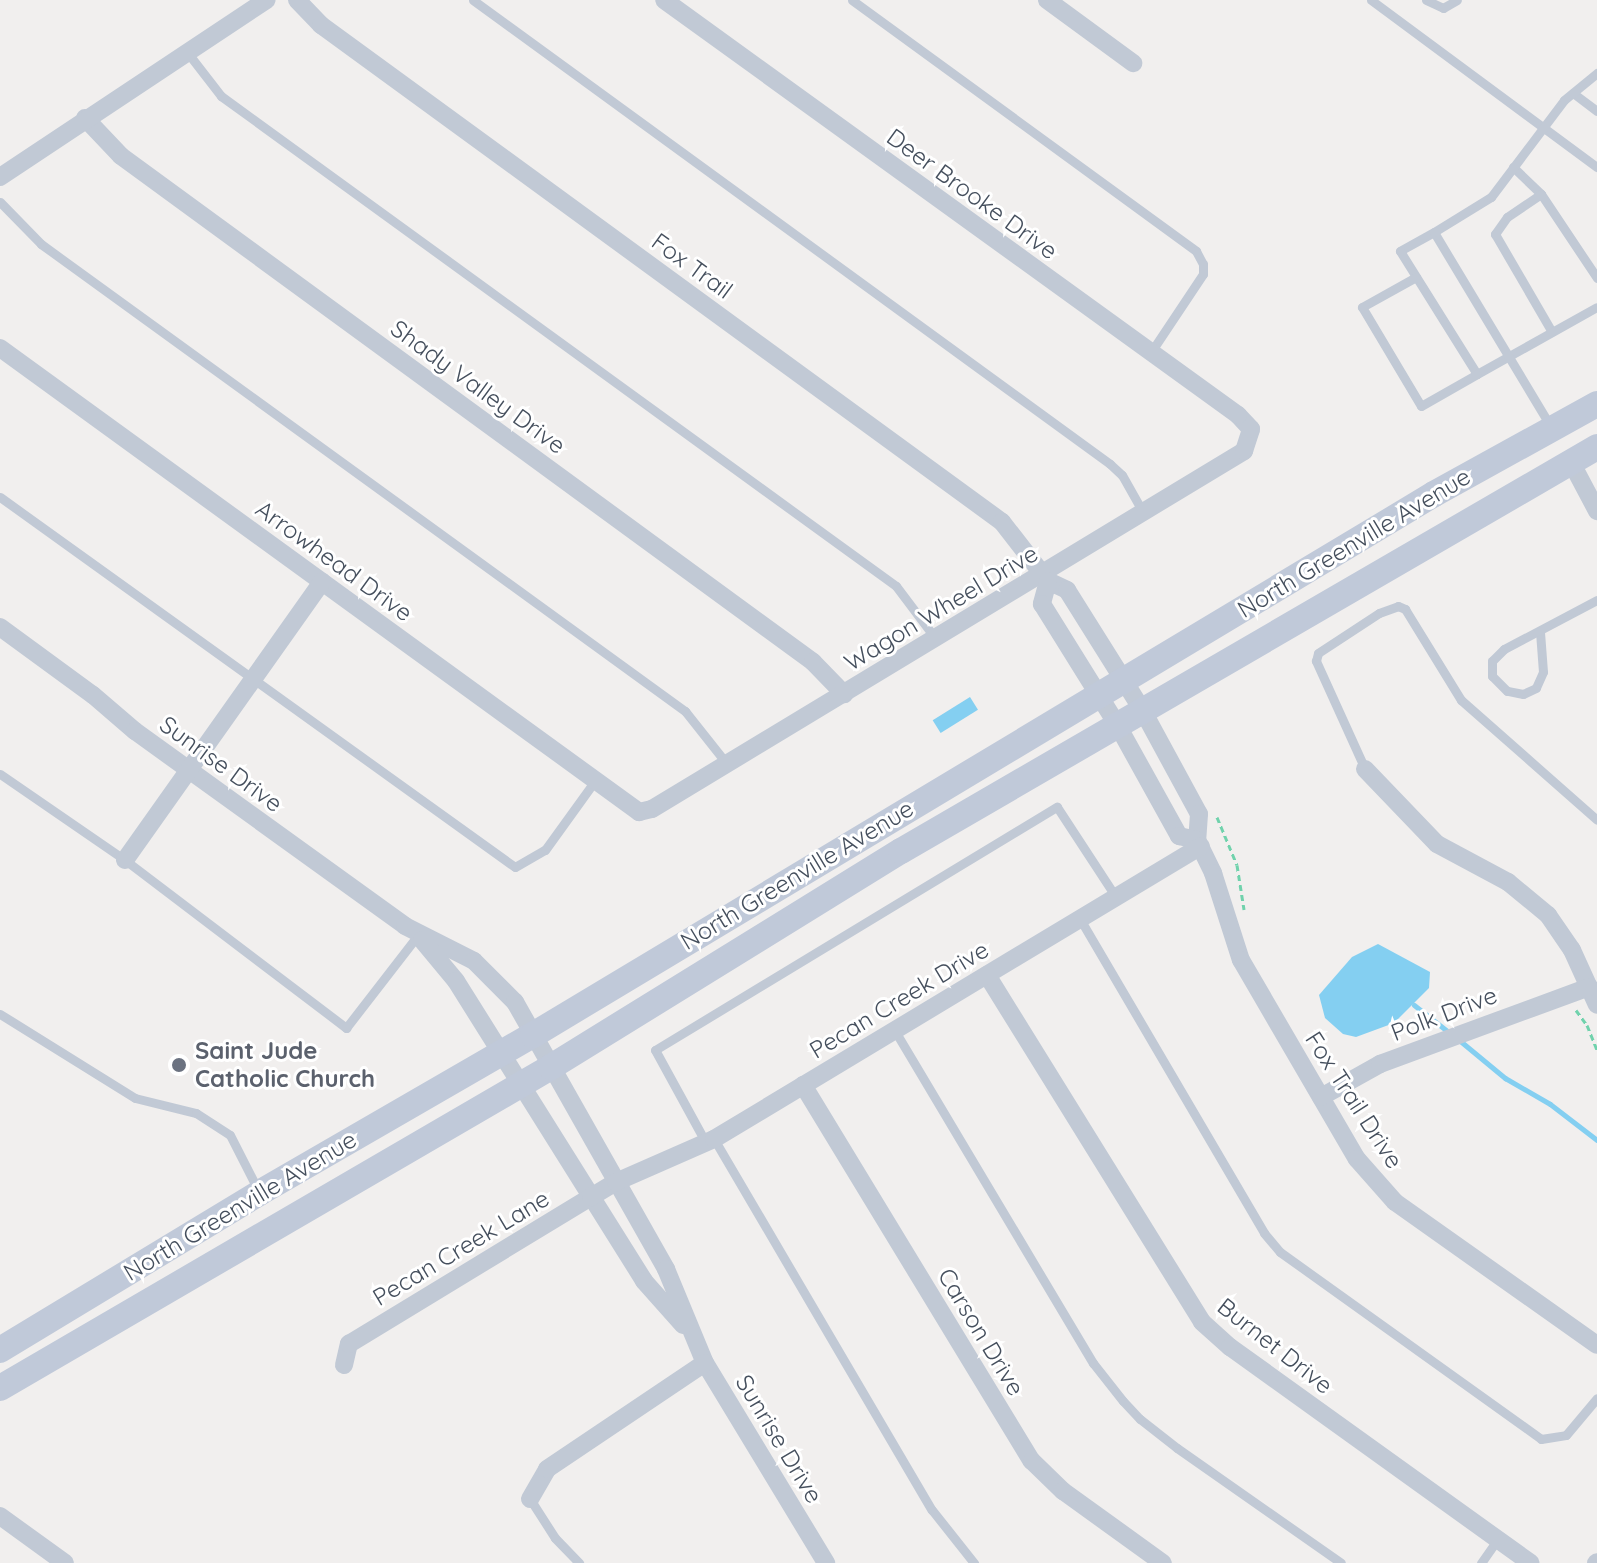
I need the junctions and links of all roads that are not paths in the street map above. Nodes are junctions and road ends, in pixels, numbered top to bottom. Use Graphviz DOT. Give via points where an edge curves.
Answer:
graph roads {
  1 [pos="266,0"];
  2 [pos="297,0"];
  3 [pos="473,0"];
  4 [pos="664,0"];
  5 [pos="852,0"];
  6 [pos="1047,0"];
  7 [pos="1426,0"];
  8 [pos="1457,0"];
  9 [pos="1379,2"];
  10 [pos="187,52"];
  11 [pos="1133,63"];
  12 [pos="1597,73"];
  13 [pos="1573,93"];
  14 [pos="1597,111"];
  15 [pos="85,118"];
  16 [pos="1542,127"];
  17 [pos="1513,167"];
  18 [pos="1597,167"];
  19 [pos="0,177"];
  20 [pos="1541,194"];
  21 [pos="0,202"];
  22 [pos="1434,232"];
  23 [pos="1416,277"];
  24 [pos="1597,278"];
  25 [pos="1597,307"];
  26 [pos="1552,332"];
  27 [pos="0,348"];
  28 [pos="1151,352"];
  29 [pos="1508,356"];
  30 [pos="1477,374"];
  31 [pos="1597,404"];
  32 [pos="1551,427"];
  33 [pos="1251,429"];
  34 [pos="1597,447"];
  35 [pos="1570,460"];
  36 [pos="0,497"];
  37 [pos="1597,511"];
  38 [pos="1144,514"];
  39 [pos="1046,578"];
  40 [pos="322,582"];
  41 [pos="1597,600"];
  42 [pos="0,627"];
  43 [pos="1540,632"];
  44 [pos="936,639"];
  45 [pos="1124,678"];
  46 [pos="252,680"];
  47 [pos="1098,693"];
  48 [pos="844,694"];
  49 [pos="1143,711"];
  50 [pos="1118,726"];
  51 [pos="727,764"];
  52 [pos="1365,769"];
  53 [pos="189,770"];
  54 [pos="0,774"];
  55 [pos="594,782"];
  56 [pos="639,812"];
  57 [pos="1597,820"];
  58 [pos="1199,843"];
  59 [pos="125,860"];
  60 [pos="1116,897"];
  61 [pos="1080,919"];
  62 [pos="418,935"];
  63 [pos="987,975"];
  64 [pos="1589,987"];
  65 [pos="1597,1005"];
  66 [pos="0,1014"];
  67 [pos="895,1031"];
  68 [pos="533,1035"];
  69 [pos="501,1054"];
  70 [pos="551,1067"];
  71 [pos="521,1085"];
  72 [pos="803,1085"];
  73 [pos="1321,1097"];
  74 [pos="710,1141"];
  75 [pos="616,1182"];
  76 [pos="259,1193"];
  77 [pos="591,1197"];
  78 [pos="280,1222"];
  79 [pos="694,1338"];
  80 [pos="1597,1345"];
  81 [pos="0,1350"];
  82 [pos="705,1363"];
  83 [pos="344,1365"];
  84 [pos="0,1388"];
  85 [pos="1597,1398"];
  86 [pos="530,1499"];
  87 [pos="0,1516"];
  88 [pos="1498,1539"];
  89 [pos="65,1563"];
  90 [pos="579,1563"];
  91 [pos="826,1563"];
  92 [pos="974,1563"];
  93 [pos="1163,1563"];
  94 [pos="1341,1563"];
  95 [pos="1481,1563"];
  96 [pos="1531,1563"];
  1 -- 10 [label="street"];
  2 -- 39 [label="street, Fox Trail" via="321,25 1002,522"];
  3 -- 38 [label="lane" via="1110,464"];
  4 -- 28 [label="street, Deer Brooke Drive"];
  5 -- 28 [label="lane" via="1196,251 1203,274"];
  6 -- 11 [label="street"];
  7 -- 8 [label="lane" via="1443,8"];
  9 -- 16 [label="lane"];
  10 -- 15 [label="street"];
  10 -- 44 [label="lane" via="221,96 896,586"];
  12 -- 13 [label="lane"];
  13 -- 14 [label="lane"];
  13 -- 16 [label="lane"];
  15 -- 19 [label="street"];
  15 -- 48 [label="street, Shady Valley Drive" via="133,165 813,662"];
  16 -- 17 [label="lane"];
  16 -- 18 [label="lane"];
  17 -- 20 [label="lane"];
  17 -- 22 [label="lane" via="1491,197"];
  20 -- 24 [label="lane"];
  20 -- 26 [label="lane" via="1507,217 1495,234"];
  21 -- 51 [label="lane" via="41,244 685,711"];
  22 -- 23 [label="lane" via="1400,251"];
  22 -- 29 [label="lane"];
  23 -- 30 [label="lane"];
  23 -- 30 [label="lane" via="1362,307 1421,406"];
  25 -- 26 [label="lane"];
  26 -- 29 [label="lane"];
  27 -- 40 [label="street, Arrowhead Drive"];
  28 -- 33 [label="street, Deer Brooke Drive"];
  29 -- 30 [label="lane"];
  29 -- 32 [label="lane"];
  31 -- 32 [label="main road, North Greenville Avenue"];
  32 -- 35 [label="main road"];
  32 -- 45 [label="main road, North Greenville Avenue"];
  33 -- 38 [label="street, Wagon Wheel Drive" via="1251,439 1237,458"];
  34 -- 35 [label="main road, North Greenville Avenue"];
  35 -- 37 [label="street"];
  35 -- 49 [label="main road, North Greenville Avenue"];
  36 -- 46 [label="lane"];
  38 -- 39 [label="street, Wagon Wheel Drive"];
  39 -- 44 [label="street, Wagon Wheel Drive"];
  39 -- 45 [label="street, Fox Trail" via="1067,590"];
  39 -- 47 [label="street" via="1042,604"];
  40 -- 46 [label="street"];
  40 -- 55 [label="street, Arrowhead Drive"];
  41 -- 43 [label="lane"];
  42 -- 53 [label="street, Sunrise Drive"];
  43 -- 43 [label="lane" via="1504,649 1492,661 1492,676 1507,691 1523,694 1536,688 1543,672"];
  44 -- 48 [label="street, Wagon Wheel Drive"];
  45 -- 47 [label="main road, North Greenville Avenue"];
  45 -- 49 [label="street, Fox Trail Drive"];
  46 -- 53 [label="street"];
  46 -- 55 [label="lane" via="515,867 545,850"];
  47 -- 50 [label="street"];
  47 -- 68 [label="main road, North Greenville Avenue"];
  48 -- 51 [label="street, Wagon Wheel Drive"];
  49 -- 50 [label="main road, North Greenville Avenue"];
  49 -- 58 [label="street, Fox Trail Drive" via="1199,814"];
  50 -- 58 [label="street" via="1179,836"];
  50 -- 70 [label="main road, North Greenville Avenue" via="901,851"];
  51 -- 56 [label="street, Wagon Wheel Drive"];
  52 -- 57 [label="lane" via="1316,661 1318,653 1398,606 1405,609 1461,700"];
  52 -- 64 [label="street" via="1437,844 1508,882 1548,915"];
  53 -- 59 [label="street"];
  53 -- 62 [label="street, Sunrise Drive"];
  54 -- 59 [label="lane"];
  55 -- 56 [label="street, Arrowhead Drive"];
  58 -- 60 [label="street, Pecan Creek Drive"];
  58 -- 73 [label="street, Fox Trail Drive" via="1241,960"];
  59 -- 62 [label="lane" via="346,1028"];
  60 -- 61 [label="street, Pecan Creek Drive"];
  60 -- 74 [label="lane" via="1057,807 655,1050"];
  61 -- 63 [label="street, Pecan Creek Drive"];
  61 -- 85 [label="lane" via="1280,1252 1541,1439 1566,1435"];
  62 -- 68 [label="street, Sunrise Drive" via="474,961 515,1002"];
  62 -- 69 [label="street, Sunrise Drive" via="456,981"];
  63 -- 67 [label="street, Pecan Creek Drive"];
  63 -- 88 [label="street, Burnet Drive" via="1202,1322"];
  64 -- 65 [label="street"];
  64 -- 73 [label="street, Polk Drive" via="1380,1064"];
  66 -- 76 [label="lane" via="135,1098 196,1113 230,1135"];
  67 -- 72 [label="street, Pecan Creek Drive"];
  67 -- 94 [label="lane" via="1093,1363 1123,1401 1177,1448"];
  68 -- 69 [label="main road, North Greenville Avenue"];
  68 -- 70 [label="street, Sunrise Drive"];
  69 -- 71 [label="street, Sunrise Drive"];
  69 -- 76 [label="main road, North Greenville Avenue"];
  70 -- 71 [label="main road, North Greenville Avenue"];
  70 -- 75 [label="street, Sunrise Drive"];
  71 -- 77 [label="street, Sunrise Drive"];
  71 -- 78 [label="main road, North Greenville Avenue"];
  72 -- 74 [label="street, Pecan Creek Drive"];
  72 -- 93 [label="street, Carson Drive" via="1032,1461 1063,1491"];
  73 -- 80 [label="street, Fox Trail Drive" via="1357,1159 1395,1202"];
  74 -- 75 [label="street, Pecan Creek Drive"];
  74 -- 92 [label="lane" via="932,1510"];
  75 -- 77 [label="street, Pecan Creek Lane"];
  75 -- 79 [label="street, Sunrise Drive" via="666,1269"];
  76 -- 78 [label="main road"];
  76 -- 81 [label="main road, North Greenville Avenue"];
  77 -- 79 [label="street, Sunrise Drive" via="644,1281"];
  77 -- 83 [label="street, Pecan Creek Lane" via="349,1344"];
  78 -- 84 [label="main road, North Greenville Avenue"];
  79 -- 82 [label="street, Sunrise Drive"];
  82 -- 86 [label="street" via="547,1469"];
  82 -- 91 [label="street, Sunrise Drive"];
  86 -- 90 [label="lane"];
  87 -- 89 [label="street"];
  88 -- 95 [label="lane"];
  88 -- 96 [label="street, Burnet Drive"];
}
